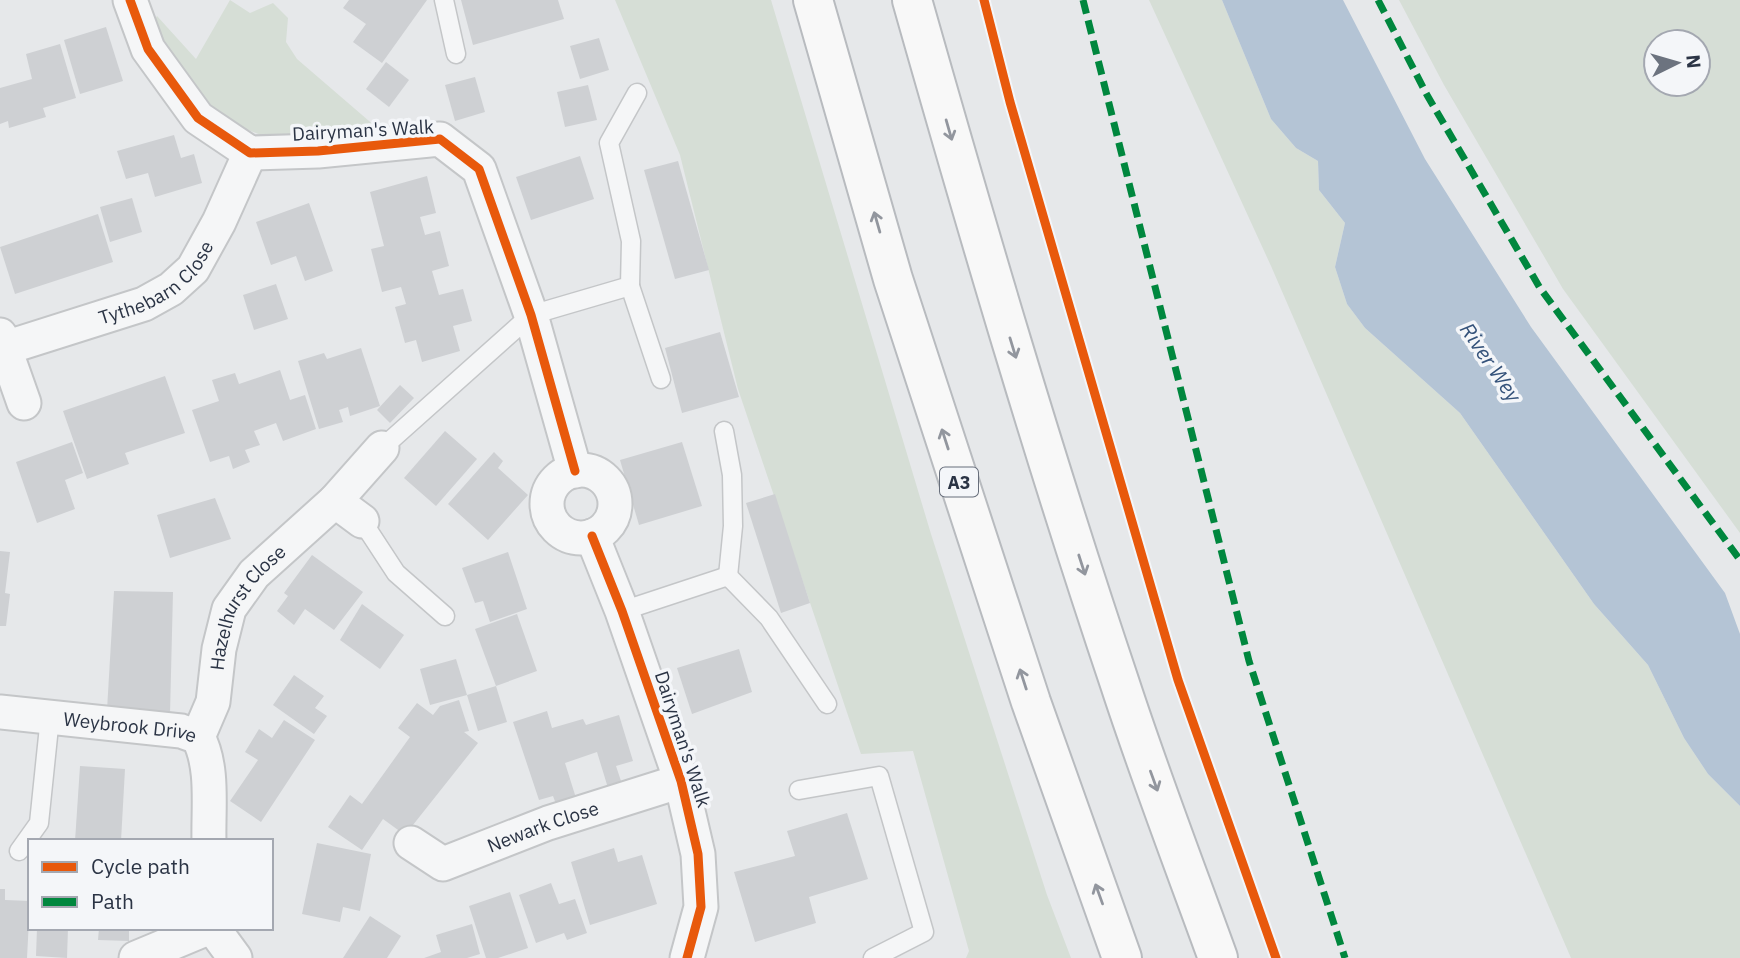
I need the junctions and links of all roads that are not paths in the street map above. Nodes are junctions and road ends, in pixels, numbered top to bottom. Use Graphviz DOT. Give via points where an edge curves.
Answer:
graph roads {
  1 [pos="130,0"];
  2 [pos="444,0"];
  3 [pos="813,0"];
  4 [pos="912,0"];
  5 [pos="919,0"];
  6 [pos="456,54"];
  7 [pos="930,64"];
  8 [pos="637,93"];
  9 [pos="250,153"];
  10 [pos="630,286"];
  11 [pos="531,314"];
  12 [pos="3,342"];
  13 [pos="661,379"];
  14 [pos="24,403"];
  15 [pos="724,431"];
  16 [pos="382,448"];
  17 [pos="575,471"];
  18 [pos="335,501"];
  19 [pos="362,521"];
  20 [pos="592,536"];
  21 [pos="729,576"];
  22 [pos="622,611"];
  23 [pos="445,616"];
  24 [pos="827,704"];
  25 [pos="0,712"];
  26 [pos="50,717"];
  27 [pos="198,737"];
  28 [pos="681,781"];
  29 [pos="799,790"];
  30 [pos="209,839"];
  31 [pos="411,843"];
  32 [pos="19,851"];
  33 [pos="206,930"];
  34 [pos="213,930"];
  35 [pos="693,956"];
  36 [pos="136,958"];
  37 [pos="235,958"];
  38 [pos="873,958"];
  39 [pos="1122,958"];
  40 [pos="1218,958"];
  1 -- 9 [label="street" via="148,48 198,118"];
  2 -- 6 [label="lane"];
  39 -- 3 [label="highway, A3, one-way" via="1031,702 897,292"];
  4 -- 7 [label="highway"];
  5 -- 7 [label="highway"];
  7 -- 40 [label="highway, one-way" via="981,244 1120,685"];
  8 -- 10 [label="lane" via="609,143 631,241"];
  9 -- 11 [label="street, Dairyman's Walk" via="440,139 479,169"];
  9 -- 12 [label="street, Tythebarn Close" via="193,269 171,289 144,304"];
  10 -- 11 [label="lane"];
  10 -- 13 [label="lane"];
  11 -- 16 [label="lane"];
  11 -- 17 [label="street, Dairyman's Walk"];
  12 -- 14 [label="street, Tythebarn Close"];
  15 -- 21 [label="lane" via="732,475"];
  16 -- 18 [label="street, Hazelhurst Close"];
  17 -- 20 [label="street" via="600,476 612,493 615,505 607,527"];
  17 -- 20 [label="street" via="552,485 546,506 554,526 564,534"];
  18 -- 19 [label="street"];
  18 -- 27 [label="street, Hazelhurst Close" via="254,574 229,609 213,702"];
  19 -- 23 [label="lane" via="396,573"];
  20 -- 22 [label="street, Dairyman's Walk"];
  21 -- 22 [label="lane"];
  21 -- 24 [label="lane" via="769,618"];
  22 -- 28 [label="street, Dairyman's Walk"];
  25 -- 26 [label="street, Weybrook Drive"];
  26 -- 27 [label="street, Weybrook Drive" via="181,731"];
  26 -- 32 [label="lane" via="39,823"];
  27 -- 30 [label="street, Weybrook Drive" via="205,750"];
  28 -- 31 [label="street, Newark Close" via="548,823 443,864"];
  28 -- 35 [label="street, Dairyman's Walk" via="698,854 701,906"];
  29 -- 38 [label="lane" via="879,776 924,932"];
  33 -- 36 [label="street"];
  34 -- 37 [label="street"];
}
